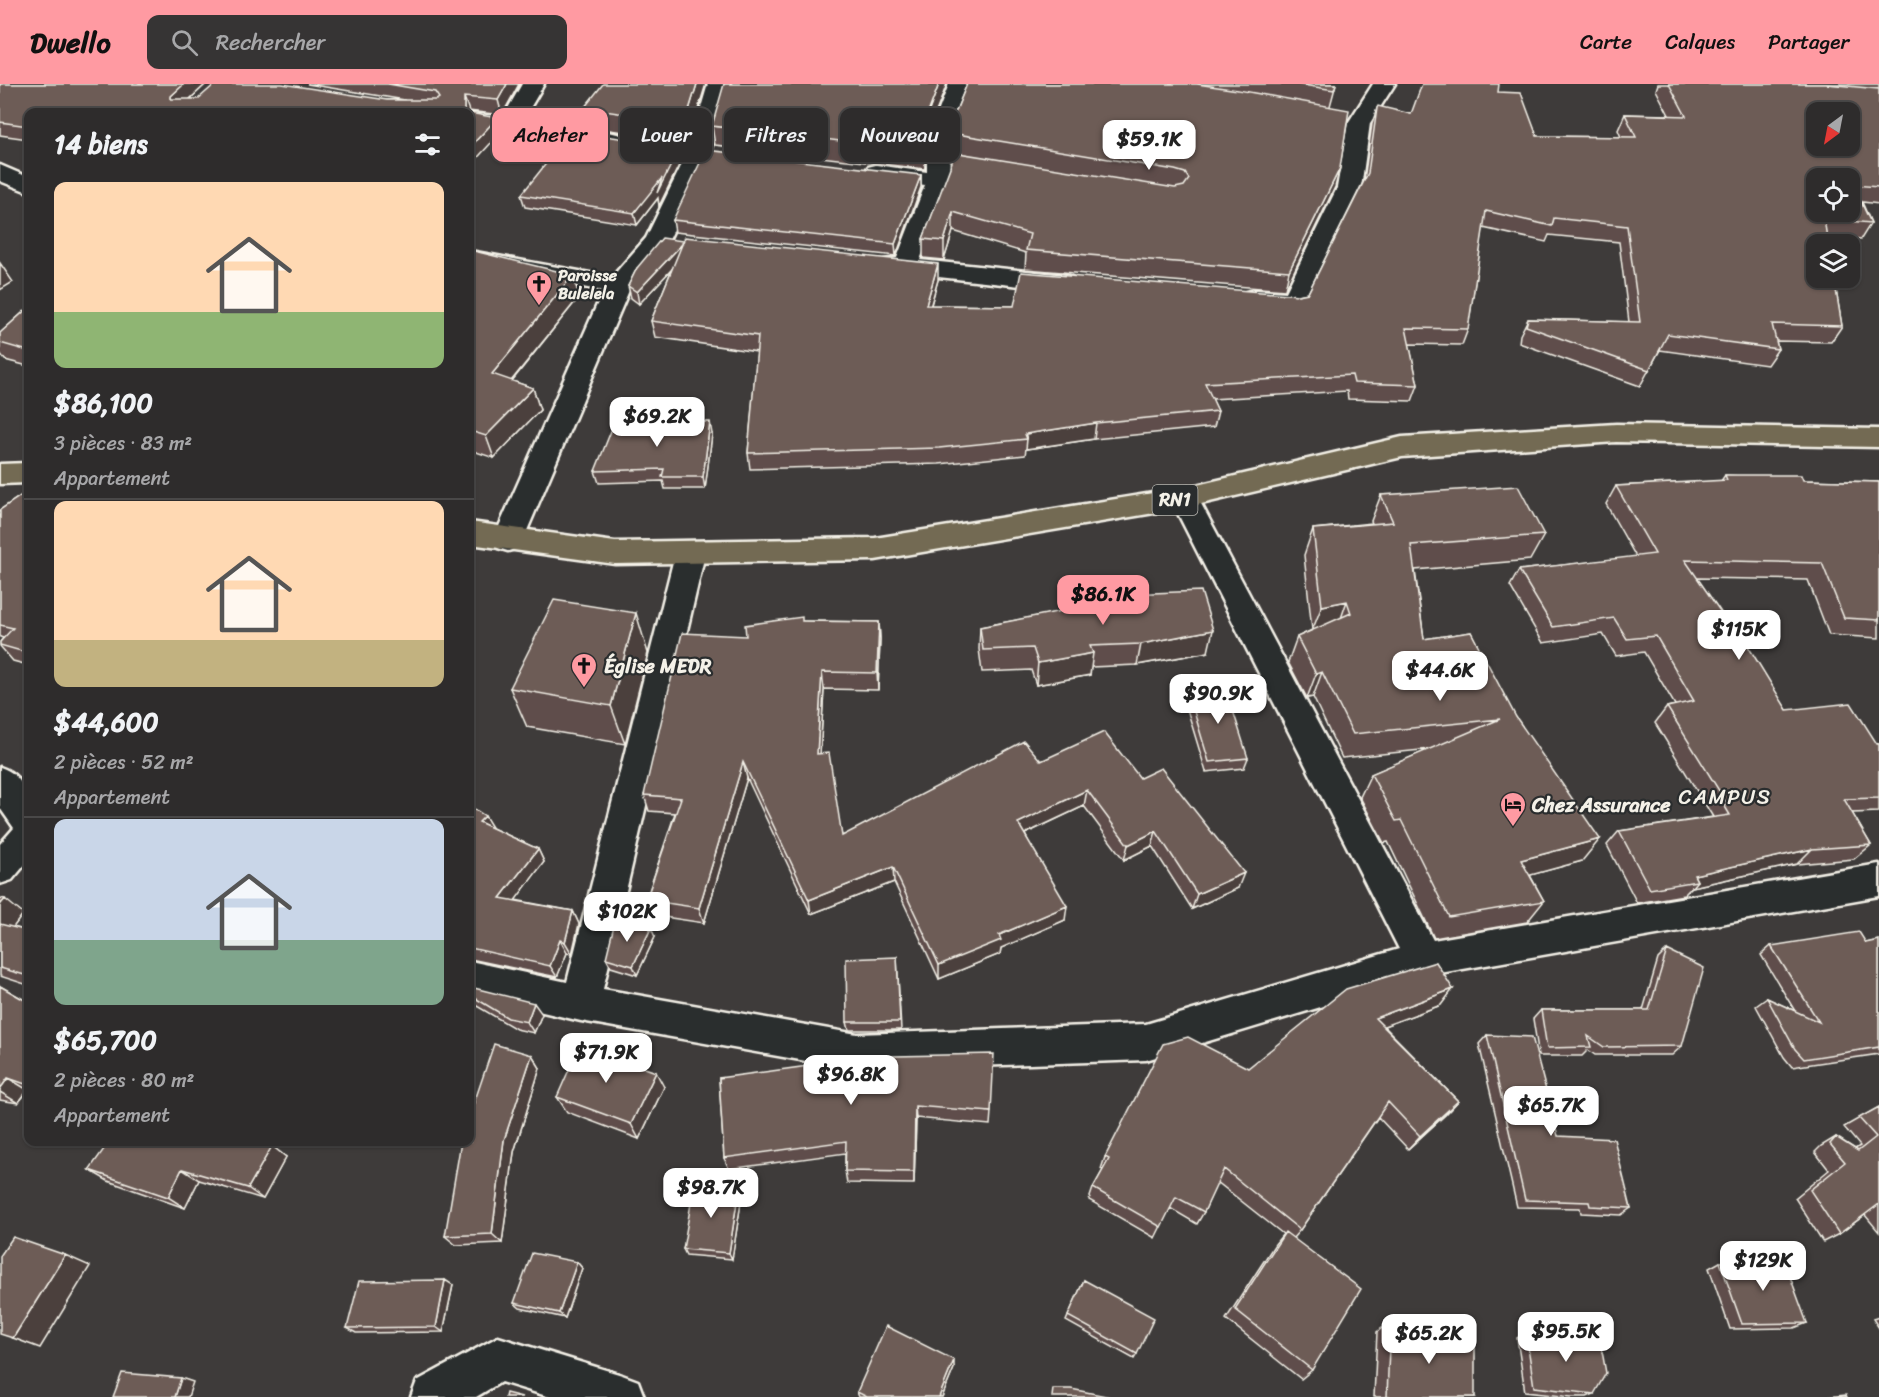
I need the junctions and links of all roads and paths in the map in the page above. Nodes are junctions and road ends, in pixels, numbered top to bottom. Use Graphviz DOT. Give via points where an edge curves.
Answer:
graph roads {
  1 [pos="533,84"];
  2 [pos="719,84"];
  3 [pos="960,84"];
  4 [pos="1384,84"];
  5 [pos="519,108"];
  6 [pos="474,120"];
  7 [pos="492,122"];
  8 [pos="961,163"];
  9 [pos="938,169"];
  10 [pos="859,171"];
  11 [pos="0,172"];
  12 [pos="24,183"];
  13 [pos="24,185"];
  14 [pos="0,197"];
  15 [pos="474,259"];
  16 [pos="870,262"];
  17 [pos="906,266"];
  18 [pos="1084,285"];
  19 [pos="618,286"];
  20 [pos="1236,297"];
  21 [pos="1879,438"];
  22 [pos="1184,498"];
  23 [pos="474,534"];
  24 [pos="508,540"];
  25 [pos="690,554"];
  26 [pos="0,781"];
  27 [pos="24,814"];
  28 [pos="24,842"];
  29 [pos="0,869"];
  30 [pos="1879,880"];
  31 [pos="1423,959"];
  32 [pos="474,979"];
  33 [pos="581,1003"];
  34 [pos="433,1397"];
  35 [pos="622,1397"];
  1 -- 5 [label="street"];
  2 -- 19 [label="street" via="669,241"];
  3 -- 9 [label="street" via="938,141"];
  4 -- 20 [label="street" via="1347,121 1349,188 1294,301"];
  6 -- 7 [label="street"];
  8 -- 9 [label="street"];
  9 -- 10 [label="street"];
  9 -- 17 [label="street"];
  11 -- 12 [label="street"];
  13 -- 14 [label="street"];
  15 -- 19 [label="street"];
  16 -- 17 [label="street"];
  17 -- 18 [label="street"];
  19 -- 24 [label="street"];
  21 -- 22 [label="highway, RN1" via="1616,433 1402,447"];
  22 -- 25 [label="highway, RN1" via="875,549"];
  22 -- 31 [label="street"];
  23 -- 24 [label="highway, RN1"];
  24 -- 25 [label="highway, RN1" via="615,553"];
  25 -- 33 [label="street"];
  26 -- 27 [label="street"];
  28 -- 29 [label="street"];
  30 -- 31 [label="street"];
  31 -- 33 [label="street" via="1146,1042 857,1052"];
  32 -- 33 [label="street"];
  34 -- 35 [label="street" via="498,1359"];
}
